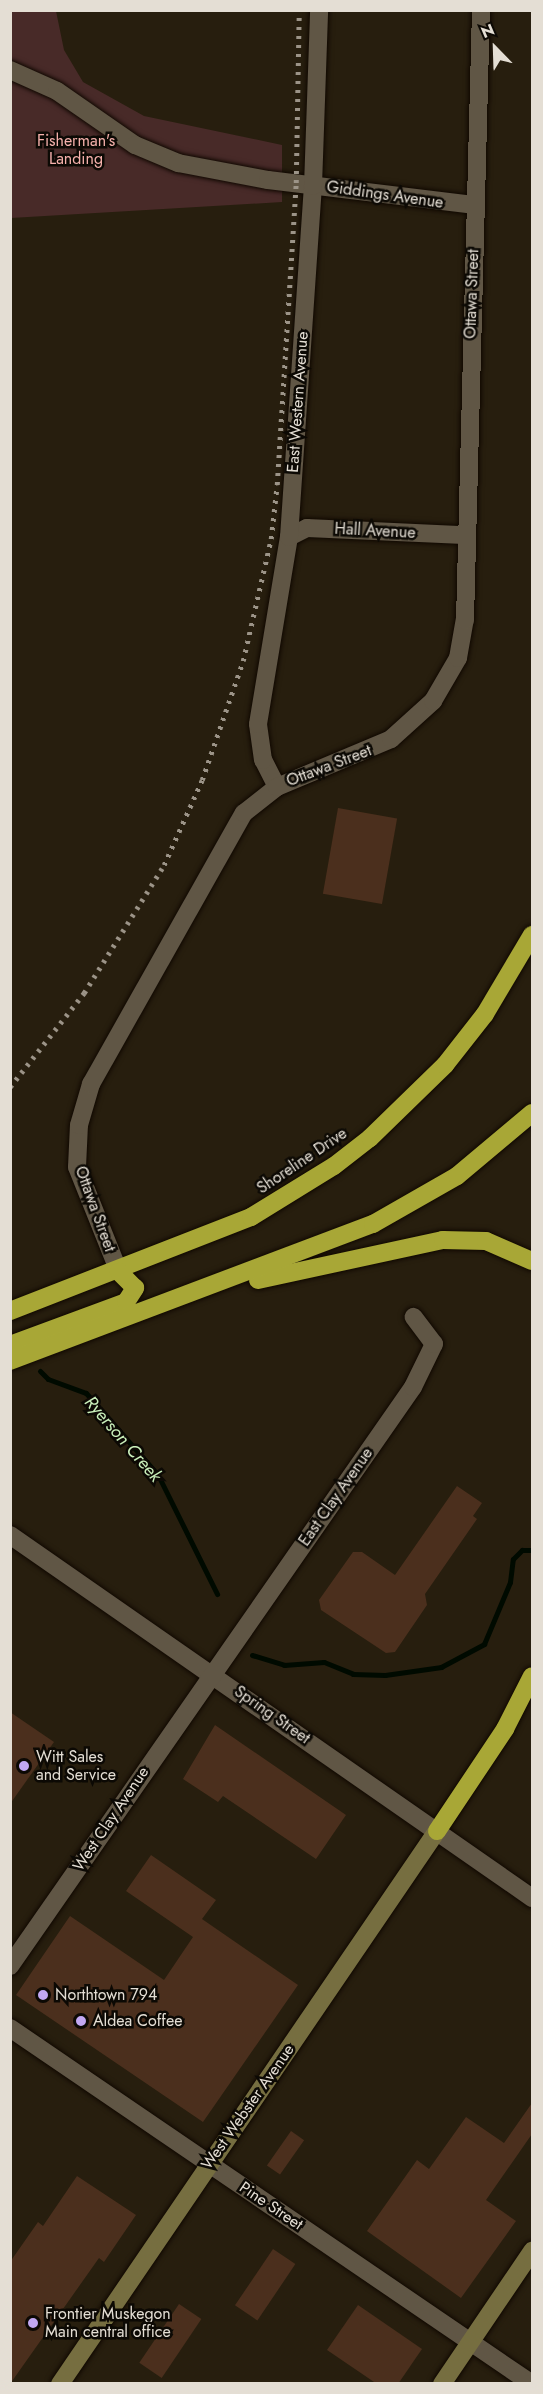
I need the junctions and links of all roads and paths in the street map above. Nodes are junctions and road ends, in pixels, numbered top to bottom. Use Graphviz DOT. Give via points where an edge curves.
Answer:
graph roads {
  1 [pos="319,10"];
  2 [pos="480,10"];
  3 [pos="10,70"];
  4 [pos="305,184"];
  5 [pos="475,205"];
  6 [pos="464,535"];
  7 [pos="289,537"];
  8 [pos="276,787"];
  9 [pos="532,935"];
  10 [pos="532,1113"];
  11 [pos="532,1261"];
  12 [pos="119,1272"];
  13 [pos="209,1289"];
  14 [pos="10,1311"];
  15 [pos="414,1317"];
  16 [pos="10,1344"];
  17 [pos="10,1361"];
  18 [pos="10,1535"];
  19 [pos="212,1673"];
  20 [pos="532,1677"];
  21 [pos="437,1831"];
  22 [pos="532,1898"];
  23 [pos="10,1966"];
  24 [pos="10,2028"];
  25 [pos="209,2164"];
  26 [pos="532,2251"];
  27 [pos="470,2341"];
  28 [pos="60,2384"];
  29 [pos="442,2384"];
  30 [pos="532,2384"];
  1 -- 4 [label="street, East Western Avenue"];
  2 -- 5 [label="street, Ottawa Street"];
  3 -- 4 [label="street, Giddings Avenue" via="57,91 135,145 178,163"];
  4 -- 5 [label="street, Giddings Avenue"];
  4 -- 7 [label="street, East Western Avenue"];
  5 -- 6 [label="street, Ottawa Street"];
  6 -- 7 [label="street, Hall Avenue" via="307,528"];
  6 -- 8 [label="street, Ottawa Street" via="463,638 449,678 391,739 368,753"];
  7 -- 8 [label="street, East Western Avenue" via="258,724 263,760"];
  8 -- 12 [label="street, Ottawa Street" via="257,800 231,832 83,1104 77,1167"];
  9 -- 12 [label="highway, Shoreline Drive" via="485,1014 446,1065 370,1138 292,1194 251,1217"];
  10 -- 13 [label="highway" via="490,1150 419,1200 326,1245"];
  11 -- 13 [label="highway" via="486,1241 443,1240"];
  12 -- 14 [label="highway, Shoreline Drive"];
  12 -- 16 [label="highway" via="134,1281 133,1296 126,1302"];
  13 -- 17 [label="highway"];
  15 -- 19 [label="street, East Clay Avenue" via="434,1344 413,1387"];
  18 -- 19 [label="street, Spring Street"];
  19 -- 21 [label="street, Spring Street"];
  19 -- 23 [label="street, West Clay Avenue"];
  20 -- 21 [label="highway" via="505,1729"];
  21 -- 22 [label="street, Spring Street"];
  21 -- 25 [label="main road, West Webster Avenue"];
  24 -- 25 [label="street, Pine Street"];
  25 -- 27 [label="street, Pine Street"];
  25 -- 28 [label="main road, West Webster Avenue"];
  26 -- 27 [label="main road"];
  27 -- 29 [label="main road"];
  27 -- 30 [label="street, Pine Street"];
}
